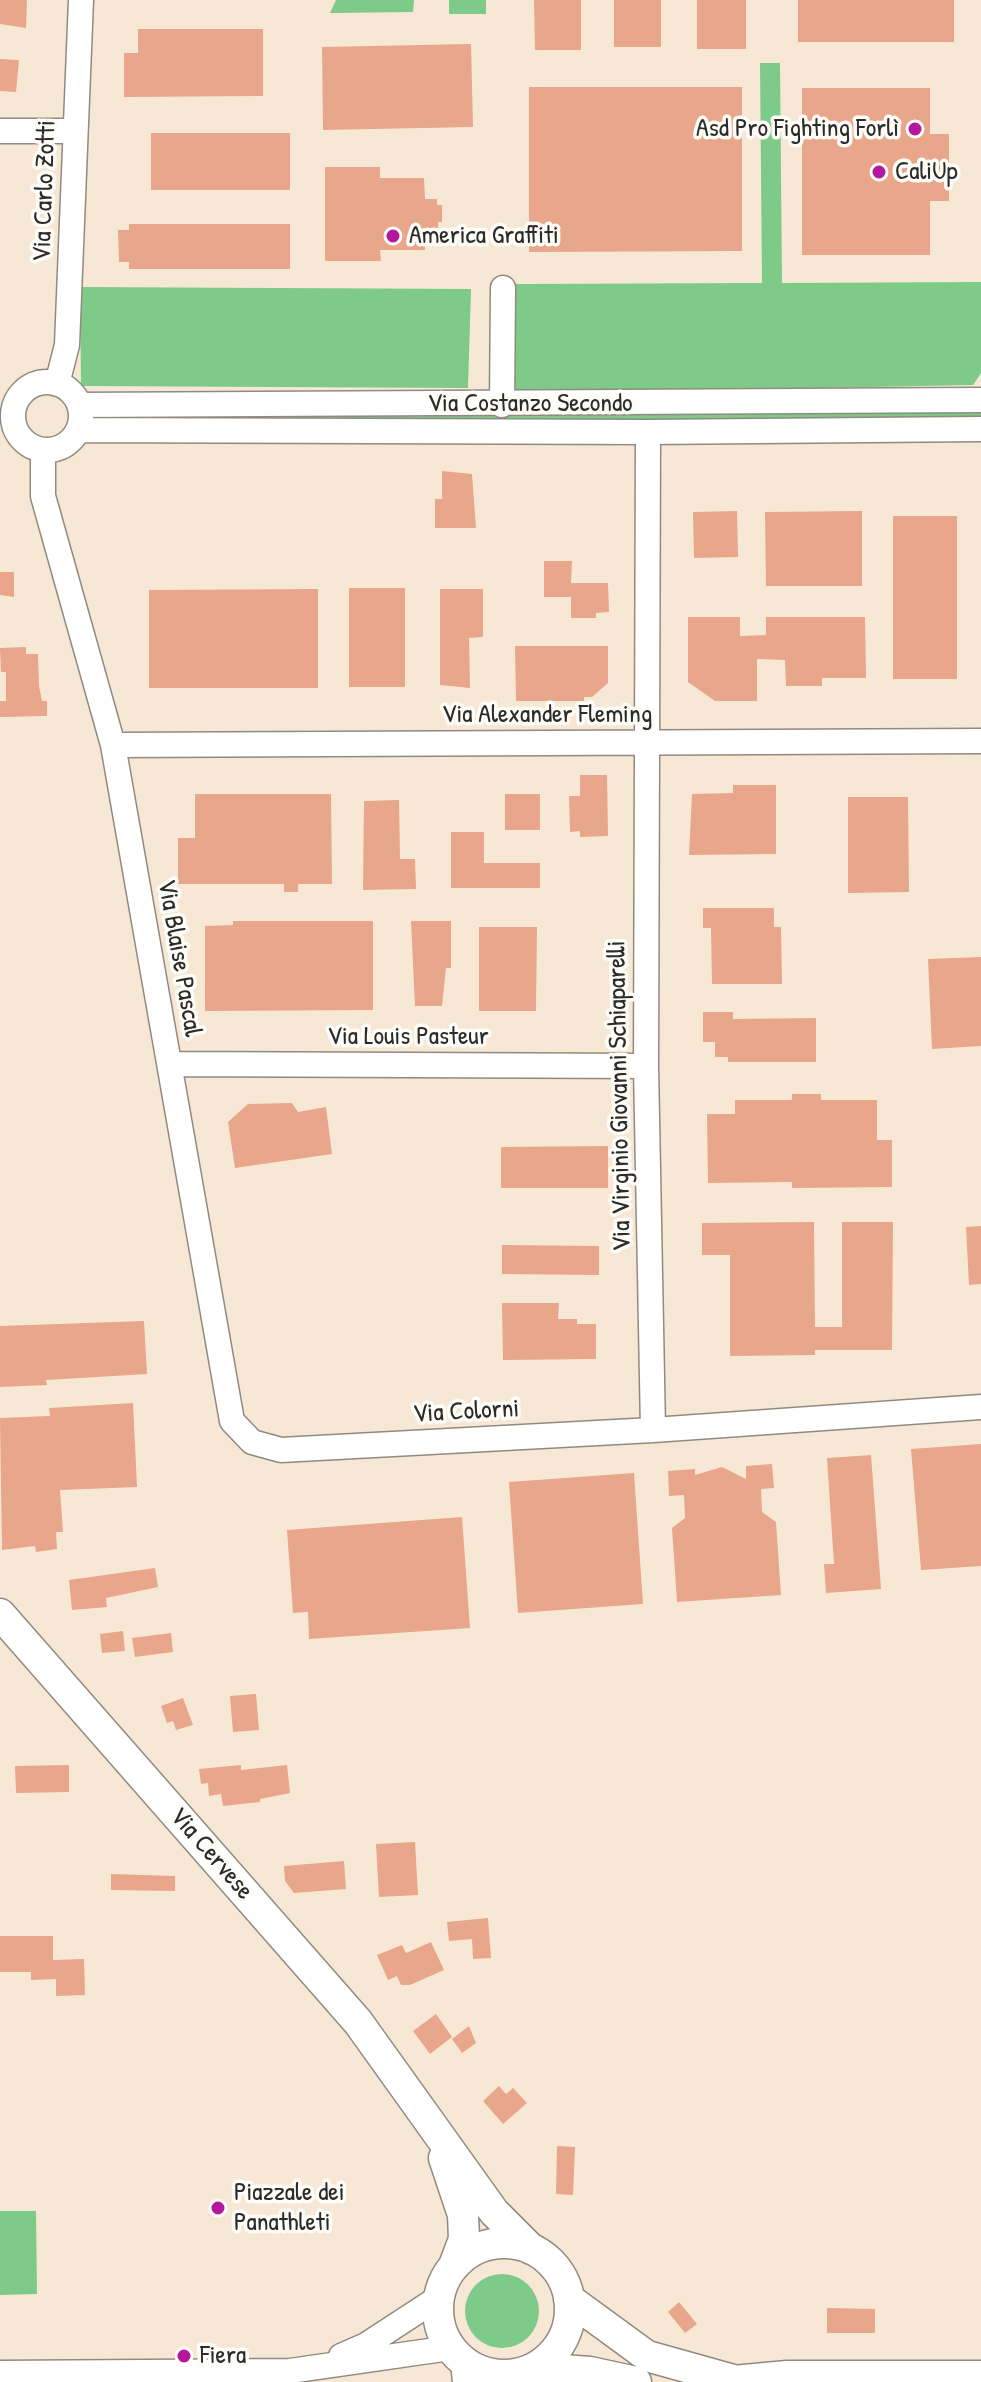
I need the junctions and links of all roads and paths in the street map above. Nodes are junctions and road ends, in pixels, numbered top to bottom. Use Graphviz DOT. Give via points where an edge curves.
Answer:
graph roads {
  1 [pos="81,0"];
  2 [pos="0,131"];
  3 [pos="75,131"];
  4 [pos="503,288"];
  5 [pos="57,384"];
  6 [pos="981,400"];
  7 [pos="8,402"];
  8 [pos="79,405"];
  9 [pos="502,405"];
  10 [pos="8,429"];
  11 [pos="981,429"];
  12 [pos="78,430"];
  13 [pos="648,432"];
  14 [pos="43,450"];
  15 [pos="981,741"];
  16 [pos="647,743"];
  17 [pos="113,745"];
  18 [pos="170,1064"];
  19 [pos="646,1066"];
  20 [pos="981,1407"];
  21 [pos="653,1430"];
  22 [pos="281,1450"];
  23 [pos="0,1614"];
  24 [pos="414,2099"];
  25 [pos="531,2249"];
  26 [pos="455,2263"];
  27 [pos="438,2298"];
  28 [pos="569,2299"];
  29 [pos="459,2364"];
  30 [pos="319,2367"];
  31 [pos="535,2368"];
  32 [pos="0,2373"];
  33 [pos="981,2373"];
  34 [pos="812,2377"];
  35 [pos="498,2379"];
  36 [pos="737,2380"];
  37 [pos="636,2382"];
  1 -- 3 [label="street, Via Carlo Zotti"];
  2 -- 3 [label="street"];
  3 -- 5 [label="street, Via Carlo Zotti" via="67,345"];
  4 -- 9 [label="street"];
  5 -- 7 [label="street" via="29,388"];
  5 -- 8 [label="street"];
  6 -- 9 [label="street, Via Costanzo Secondo"];
  7 -- 10 [label="street"];
  8 -- 9 [label="street, Via Costanzo Secondo"];
  8 -- 12 [label="street"];
  10 -- 14 [label="street"];
  11 -- 13 [label="street, Via Costanzo Secondo"];
  12 -- 13 [label="street, Via Costanzo Secondo"];
  12 -- 14 [label="street" via="64,446"];
  13 -- 16 [label="street, Via Virginio Giovanni Schiaparelli"];
  14 -- 17 [label="street, Via Blaise Pascal" via="43,496"];
  15 -- 16 [label="street, Via Alexander Fleming"];
  16 -- 17 [label="street, Via Alexander Fleming"];
  16 -- 19 [label="street, Via Virginio Giovanni Schiaparelli"];
  17 -- 18 [label="street, Via Blaise Pascal"];
  18 -- 19 [label="street, Via Louis Pasteur"];
  18 -- 22 [label="street, Via Blaise Pascal" via="232,1421 252,1442"];
  19 -- 21 [label="street, Via Virginio Giovanni Schiaparelli"];
  20 -- 21 [label="street"];
  21 -- 22 [label="street, Via Colorni"];
  23 -- 24 [label="main road, Via Cervese" via="358,2022"];
  24 -- 25 [label="main road, Via Cervese" via="494,2212"];
  24 -- 26 [label="main road, Via Cervese" via="442,2155 463,2215 464,2239"];
  25 -- 26 [label="main road" via="491,2244"];
  25 -- 28 [label="main road, Via Cervese" via="558,2272"];
  26 -- 27 [label="main road, Via Cervese"];
  27 -- 29 [label="main road" via="438,2322"];
  27 -- 30 [label="street" via="366,2345"];
  28 -- 31 [label="main road" via="564,2336"];
  28 -- 36 [label="main road, Via Cervese" via="647,2356"];
  29 -- 30 [label="street"];
  29 -- 35 [label="main road"];
  30 -- 32 [label="street"];
  31 -- 35 [label="main road"];
  31 -- 37 [label="main road"];
  33 -- 34 [label="street"];
  34 -- 36 [label="street"];
}
